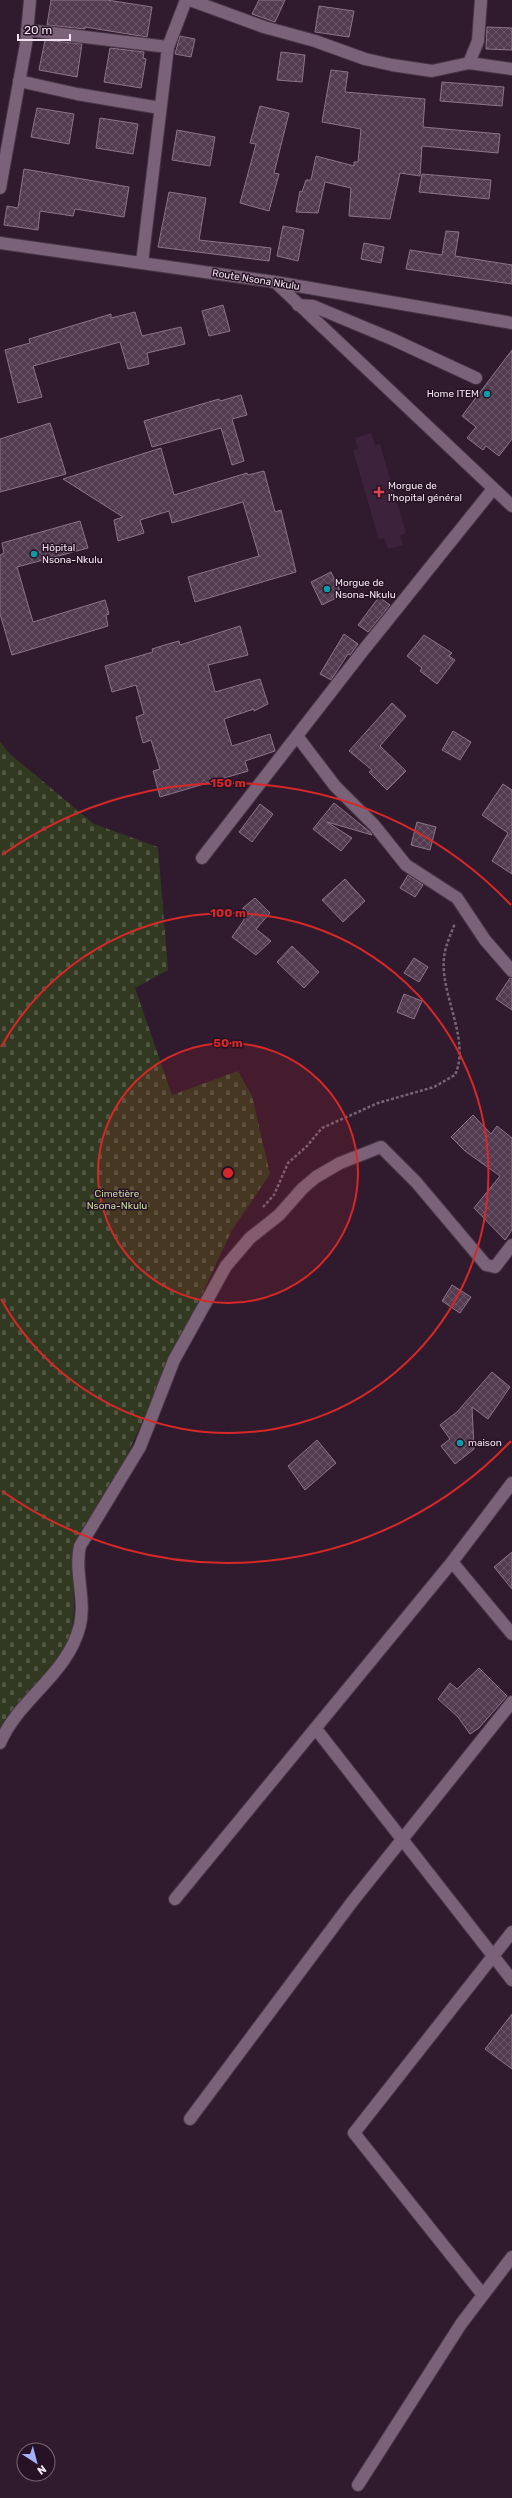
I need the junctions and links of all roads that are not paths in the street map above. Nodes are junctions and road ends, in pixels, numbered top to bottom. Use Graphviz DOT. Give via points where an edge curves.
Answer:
graph roads {
  1 [pos="30,0"];
  2 [pos="186,0"];
  3 [pos="190,0"];
  4 [pos="481,0"];
  5 [pos="27,30"];
  6 [pos="168,47"];
  7 [pos="469,63"];
  8 [pos="512,69"];
  9 [pos="19,81"];
  10 [pos="160,108"];
  11 [pos="0,188"];
  12 [pos="0,243"];
  13 [pos="142,263"];
  14 [pos="275,282"];
  15 [pos="298,305"];
  16 [pos="512,323"];
  17 [pos="476,378"];
  18 [pos="493,489"];
  19 [pos="512,506"];
  20 [pos="297,736"];
  21 [pos="202,858"];
  22 [pos="512,971"];
  23 [pos="512,1245"];
  24 [pos="512,1482"];
  25 [pos="452,1562"];
  26 [pos="512,1634"];
  27 [pos="512,1702"];
  28 [pos="316,1730"];
  29 [pos="0,1743"];
  30 [pos="402,1840"];
  31 [pos="174,1899"];
  32 [pos="512,1932"];
  33 [pos="493,1956"];
  34 [pos="512,1980"];
  35 [pos="190,2119"];
  36 [pos="512,2257"];
  37 [pos="483,2295"];
  38 [pos="358,2485"];
  1 -- 5 [label="street"];
  2 -- 6 [label="street"];
  3 -- 7 [label="street" via="365,59 432,71"];
  4 -- 7 [label="street" via="478,41"];
  5 -- 6 [label="street"];
  5 -- 9 [label="street"];
  6 -- 10 [label="street"];
  7 -- 8 [label="street"];
  9 -- 10 [label="street"];
  9 -- 11 [label="street"];
  10 -- 13 [label="street"];
  12 -- 13 [label="street, Route Nsona Nkulu"];
  13 -- 14 [label="street, Route Nsona Nkulu"];
  14 -- 15 [label="street"];
  14 -- 16 [label="street, Route Nsona Nkulu"];
  15 -- 17 [label="street" via="313,306"];
  15 -- 18 [label="street"];
  18 -- 19 [label="street"];
  18 -- 20 [label="street"];
  20 -- 21 [label="street"];
  20 -- 22 [label="street" via="336,786 374,824 406,865 457,898 486,940"];
  23 -- 29 [label="street" via="494,1267 486,1266 416,1182 380,1147 340,1163 316,1177 279,1215 250,1238 226,1266 211,1292 174,1360 140,1447 80,1546 80,1626 70,1650 59,1668 15,1716"];
  24 -- 25 [label="street"];
  25 -- 26 [label="street"];
  25 -- 28 [label="street"];
  27 -- 30 [label="street"];
  28 -- 30 [label="street"];
  28 -- 31 [label="street"];
  30 -- 33 [label="street"];
  30 -- 35 [label="street"];
  32 -- 33 [label="street"];
  33 -- 34 [label="street"];
  33 -- 37 [label="street" via="354,2133"];
  36 -- 37 [label="street"];
  37 -- 38 [label="street" via="461,2324"];
}
